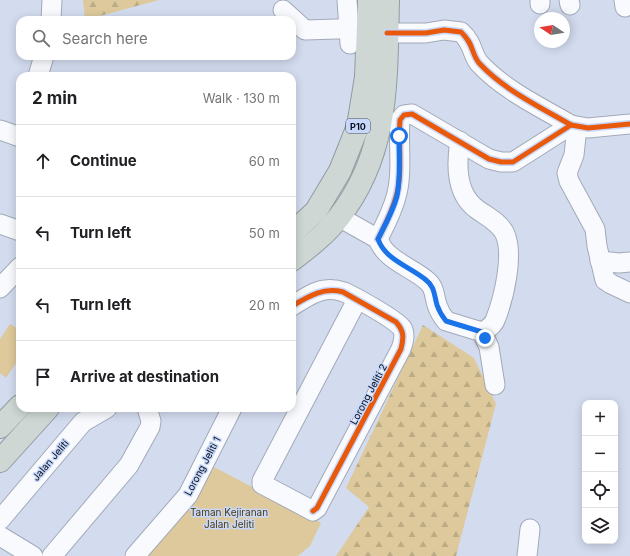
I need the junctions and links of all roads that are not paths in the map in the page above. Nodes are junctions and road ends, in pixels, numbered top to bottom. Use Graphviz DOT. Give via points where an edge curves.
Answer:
graph roads {
  1 [pos="52,0"];
  2 [pos="347,0"];
  3 [pos="369,0"];
  4 [pos="388,0"];
  5 [pos="283,10"];
  6 [pos="51,16"];
  7 [pos="290,16"];
  8 [pos="296,22"];
  9 [pos="363,34"];
  10 [pos="43,60"];
  11 [pos="39,72"];
  12 [pos="630,124"];
  13 [pos="574,126"];
  14 [pos="0,130"];
  15 [pos="16,134"];
  16 [pos="460,141"];
  17 [pos="339,217"];
  18 [pos="0,224"];
  19 [pos="296,229"];
  20 [pos="16,230"];
  21 [pos="378,239"];
  22 [pos="296,257"];
  23 [pos="600,261"];
  24 [pos="630,262"];
  25 [pos="16,271"];
  26 [pos="0,288"];
  27 [pos="630,293"];
  28 [pos="357,300"];
  29 [pos="296,304"];
  30 [pos="482,332"];
  31 [pos="495,385"];
  32 [pos="44,412"];
  33 [pos="100,412"];
  34 [pos="148,412"];
  35 [pos="230,412"];
  36 [pos="0,461"];
  37 [pos="0,520"];
  38 [pos="530,529"];
  39 [pos="0,536"];
  40 [pos="33,556"];
  41 [pos="52,556"];
  42 [pos="135,556"];
  43 [pos="527,556"];
  1 -- 6 [label="street"];
  2 -- 9 [label="street"];
  3 -- 9 [label="highway, P10"];
  4 -- 9 [label="highway, P10"];
  5 -- 7 [label="street"];
  8 -- 9 [label="street" via="305,30"];
  9 -- 13 [label="street" via="426,33 444,30 461,32 472,45 476,58 486,70 514,92"];
  9 -- 17 [label="highway, P10" via="386,94 375,147 358,190"];
  9 -- 19 [label="highway, P10" via="366,77 358,126 340,171 316,211"];
  10 -- 11 [label="street"];
  12 -- 13 [label="street"];
  13 -- 16 [label="street" via="513,162 489,159"];
  13 -- 23 [label="street" via="574,155 567,173 573,192 595,229"];
  14 -- 15 [label="street"];
  16 -- 21 [label="street" via="412,114 404,115 400,120 400,173 397,196"];
  16 -- 30 [label="street" via="458,173 469,203 497,223 508,242 507,274 496,319 489,329"];
  17 -- 21 [label="street"];
  17 -- 22 [label="highway, P10"];
  18 -- 20 [label="street"];
  21 -- 30 [label="street" via="380,247 433,287 437,305 446,321"];
  23 -- 24 [label="street"];
  23 -- 27 [label="street" via="605,280"];
  25 -- 26 [label="street"];
  28 -- 28 [label="street, Lorong Jeliti 2" via="396,322 402,329 403,341 401,350 317,508 312,511 262,484 262,481"];
  28 -- 29 [label="street" via="343,292 326,290"];
  30 -- 31 [label="street" via="489,347"];
  32 -- 36 [label="highway"];
  33 -- 37 [label="street, Jalan Jeliti" via="83,422"];
  34 -- 41 [label="street" via="150,427 129,465"];
  35 -- 42 [label="street, Lorong Jeliti 1" via="188,495"];
  38 -- 43 [label="street"];
  39 -- 40 [label="street"];
}
